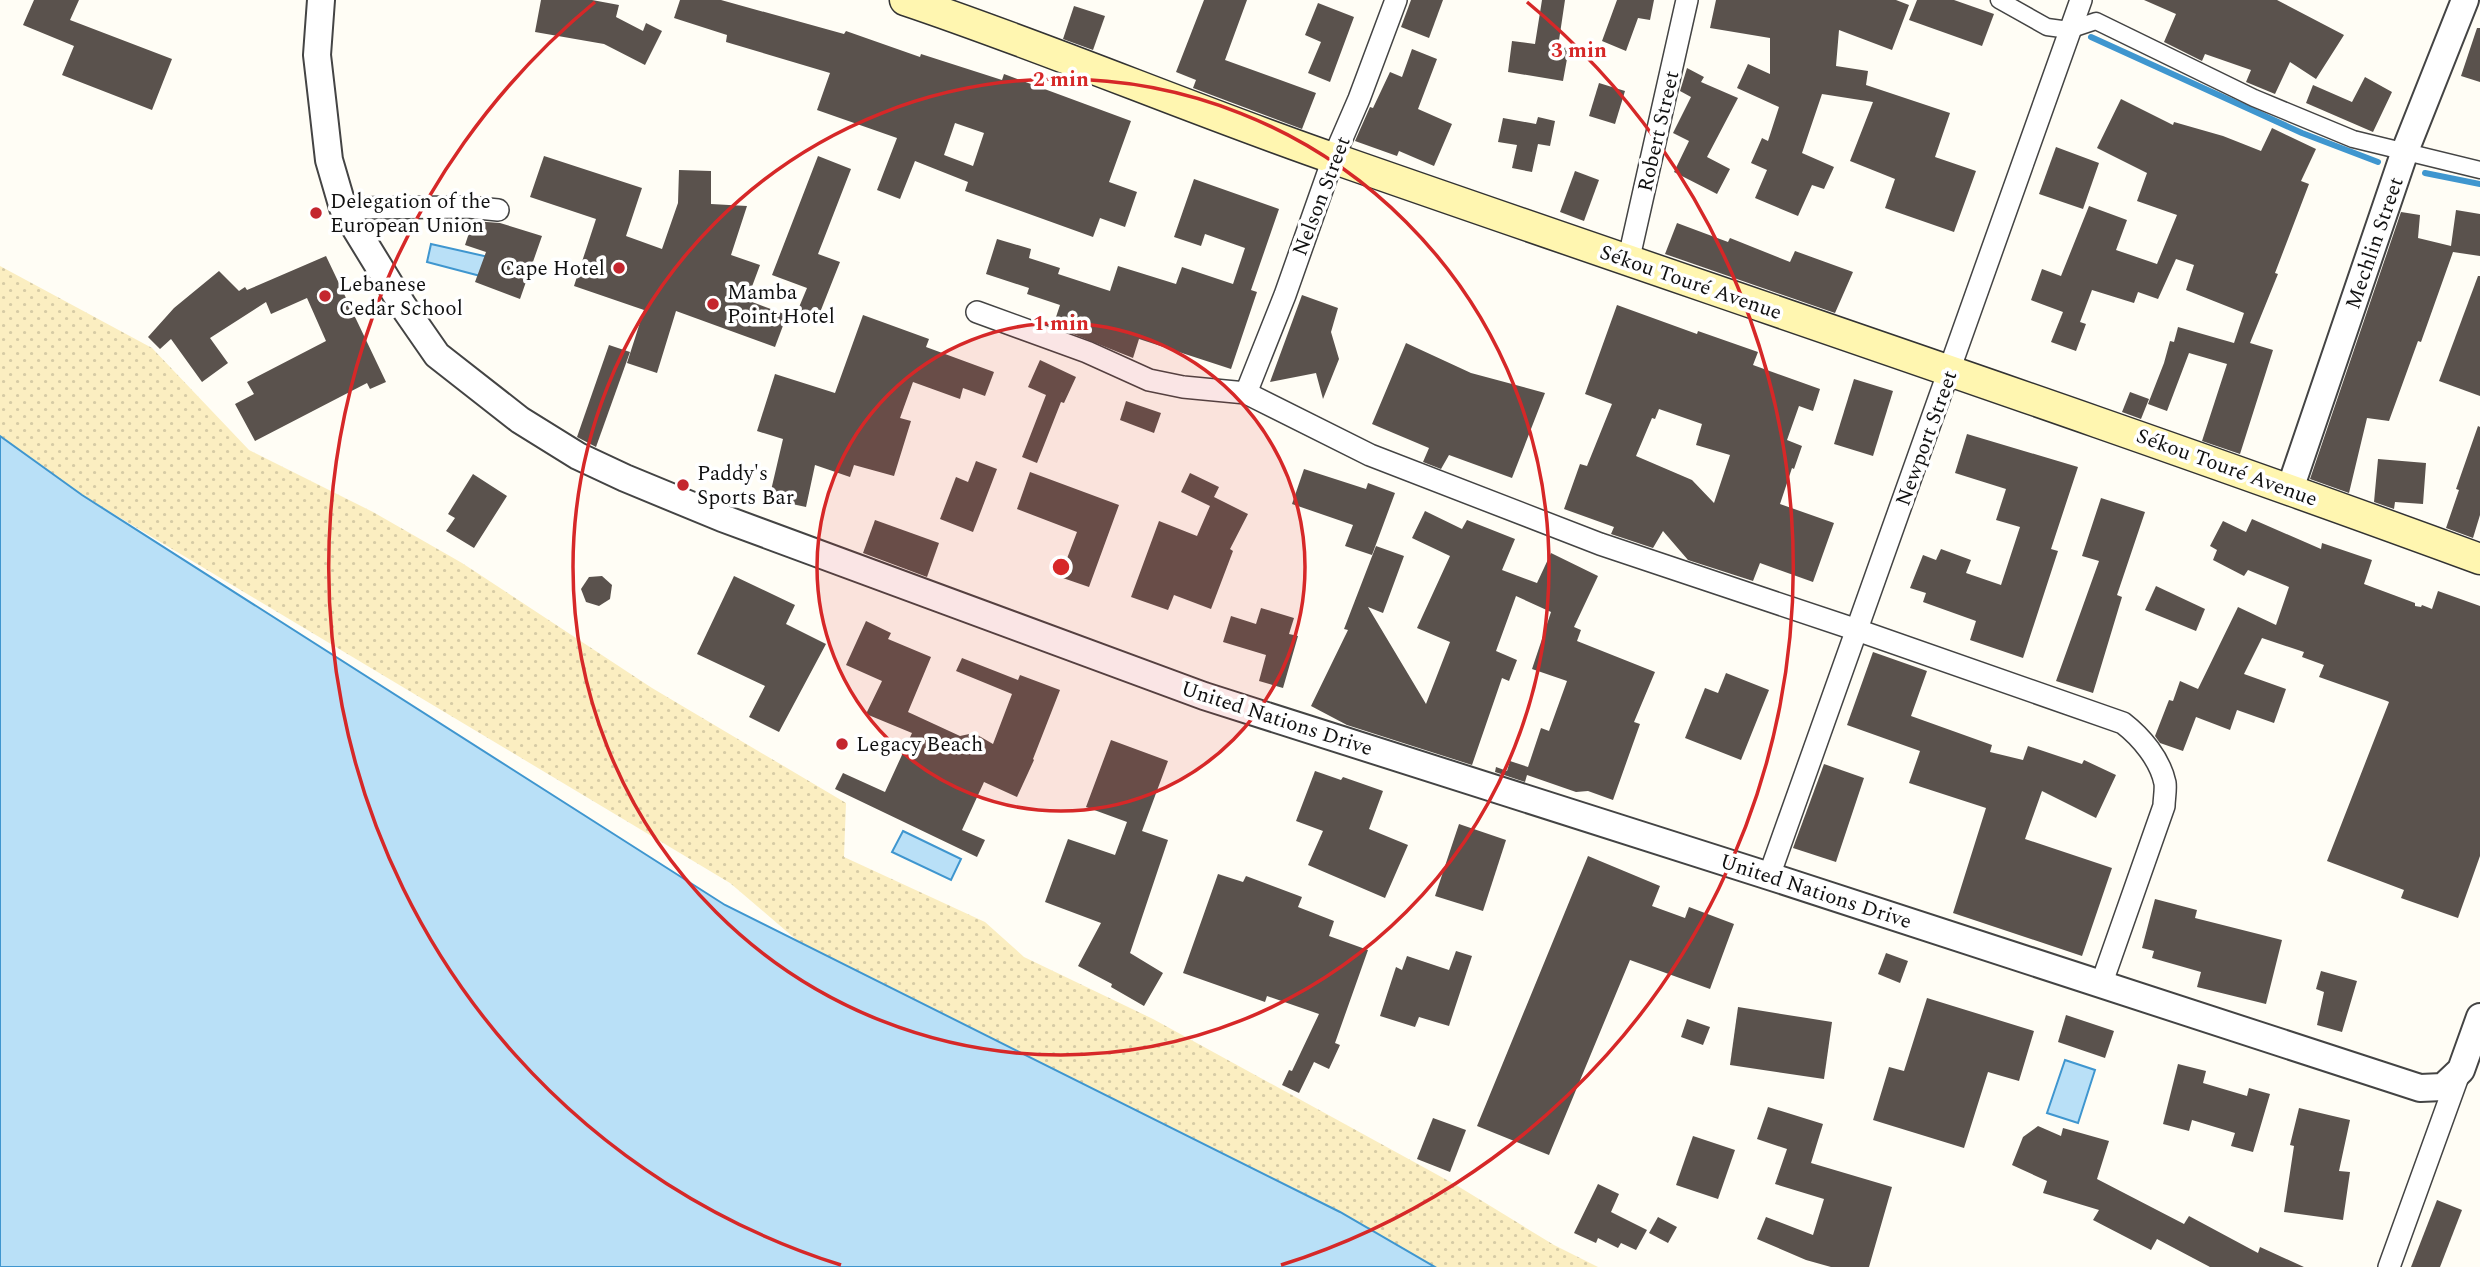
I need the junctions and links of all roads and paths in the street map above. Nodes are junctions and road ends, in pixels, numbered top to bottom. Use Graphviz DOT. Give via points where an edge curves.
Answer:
graph roads {
  1 [pos="321,0"];
  2 [pos="905,0"];
  3 [pos="1396,0"];
  4 [pos="1687,0"];
  5 [pos="1998,0"];
  6 [pos="2081,0"];
  7 [pos="2465,0"];
  8 [pos="2069,30"];
  9 [pos="2405,151"];
  10 [pos="1333,159"];
  11 [pos="2480,170"];
  12 [pos="343,208"];
  13 [pos="498,210"];
  14 [pos="1628,262"];
  15 [pos="977,312"];
  16 [pos="1950,370"];
  17 [pos="1246,393"];
  18 [pos="2290,489"];
  19 [pos="2480,559"];
  20 [pos="1857,629"];
  21 [pos="1769,876"];
  22 [pos="2101,985"];
  23 [pos="2480,1017"];
  24 [pos="2460,1070"];
  25 [pos="2389,1267"];
  1 -- 12 [label="street, United Nations Drive" via="317,55 321,94 329,160"];
  2 -- 10 [label="main road, Sékou Touré Avenue"];
  3 -- 10 [label="street, Nelson Street"];
  4 -- 14 [label="street, Robert Street"];
  5 -- 8 [label="street" via="2047,27"];
  6 -- 8 [label="street, Newport Street"];
  7 -- 9 [label="street, Mechlin Street"];
  8 -- 9 [label="street" via="2096,21 2254,98 2353,139"];
  8 -- 16 [label="street, Newport Street"];
  9 -- 11 [label="street"];
  9 -- 18 [label="street, Mechlin Street"];
  10 -- 14 [label="main road, Sékou Touré Avenue"];
  10 -- 17 [label="street, Nelson Street"];
  12 -- 13 [label="street"];
  12 -- 21 [label="street, United Nations Drive" via="437,355 520,421 578,456 735,523 1204,696"];
  14 -- 16 [label="main road, Sékou Touré Avenue"];
  15 -- 17 [label="street" via="1149,380"];
  16 -- 18 [label="main road, Sékou Touré Avenue"];
  16 -- 20 [label="street, Newport Street"];
  17 -- 20 [label="street" via="1370,455 1421,475 1600,544"];
  18 -- 19 [label="main road, Sékou Touré Avenue"];
  20 -- 21 [label="street, Newport Street"];
  20 -- 22 [label="street" via="2123,723 2140,736 2165,784 2164,806"];
  21 -- 22 [label="street, United Nations Drive"];
  22 -- 24 [label="street, United Nations Drive" via="2420,1088 2443,1087"];
  23 -- 24 [label="street"];
  24 -- 25 [label="street"];
}
